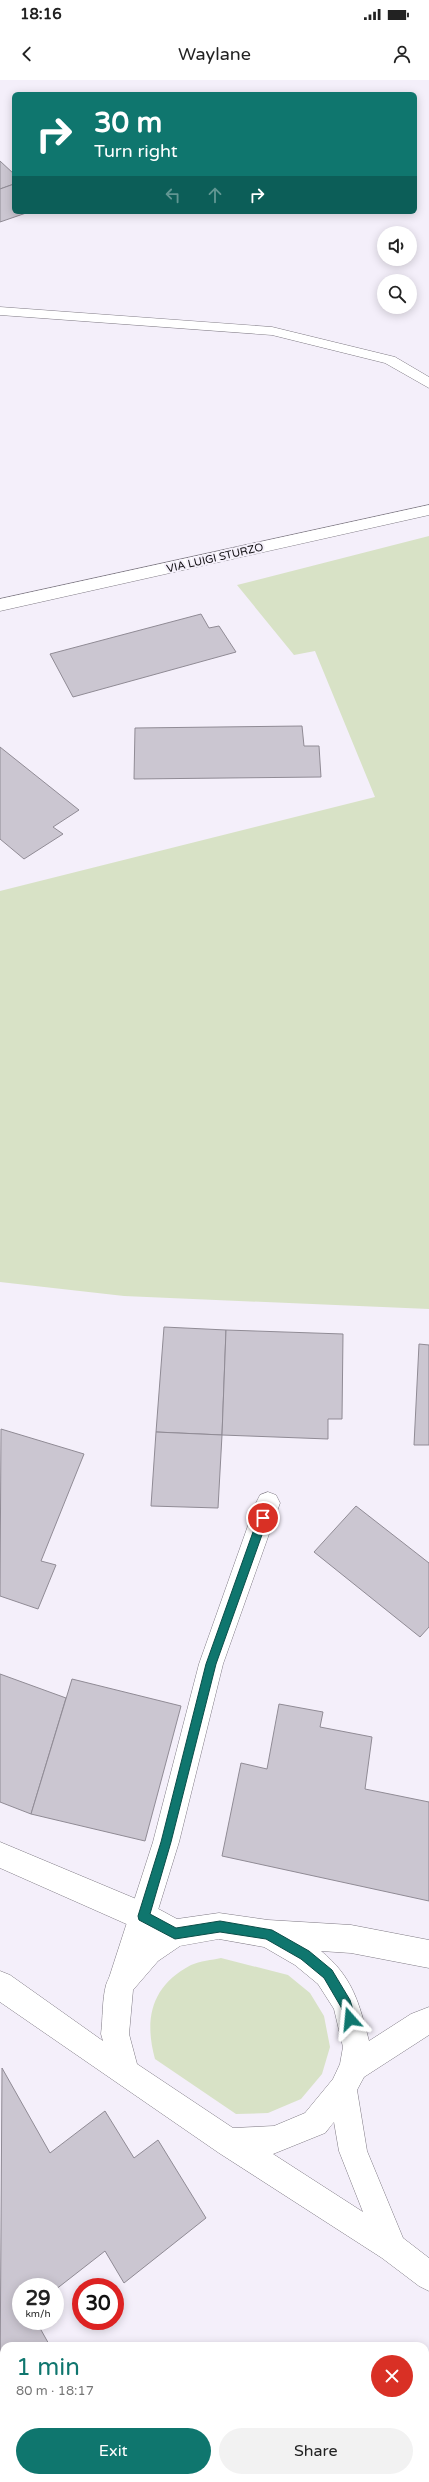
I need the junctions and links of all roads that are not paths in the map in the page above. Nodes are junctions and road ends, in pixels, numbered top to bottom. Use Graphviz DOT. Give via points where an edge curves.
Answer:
graph roads {
  1 [pos="0,311"];
  2 [pos="429,383"];
  3 [pos="429,510"];
  4 [pos="0,605"];
  5 [pos="268,1503"];
  6 [pos="0,1855"];
  7 [pos="143,1916"];
  8 [pos="175,1934"];
  9 [pos="268,1934"];
  10 [pos="429,1954"];
  11 [pos="120,1984"];
  12 [pos="0,1985"];
  13 [pos="429,2021"];
  14 [pos="126,2074"];
  15 [pos="349,2078"];
  16 [pos="229,2143"];
  17 [pos="392,2248"];
  18 [pos="429,2276"];
  1 -- 2 [label="street" via="272,331 390,360"];
  3 -- 4 [label="street, VIA LUIGI STURZO"];
  5 -- 7 [label="street" via="211,1664 166,1842"];
  6 -- 7 [label="street"];
  7 -- 8 [label="street"];
  7 -- 11 [label="street"];
  8 -- 9 [label="street" via="220,1926"];
  8 -- 11 [label="street" via="148,1951"];
  9 -- 10 [label="street" via="351,1939"];
  9 -- 15 [label="street" via="305,1955 328,1974 346,2004 357,2047"];
  11 -- 14 [label="street" via="115,2034"];
  12 -- 14 [label="street"];
  13 -- 15 [label="street" via="421,2024"];
  14 -- 16 [label="street"];
  15 -- 16 [label="street" via="315,2123 274,2140"];
  15 -- 17 [label="street" via="354,2151"];
  16 -- 17 [label="street"];
  17 -- 18 [label="street"];
}
